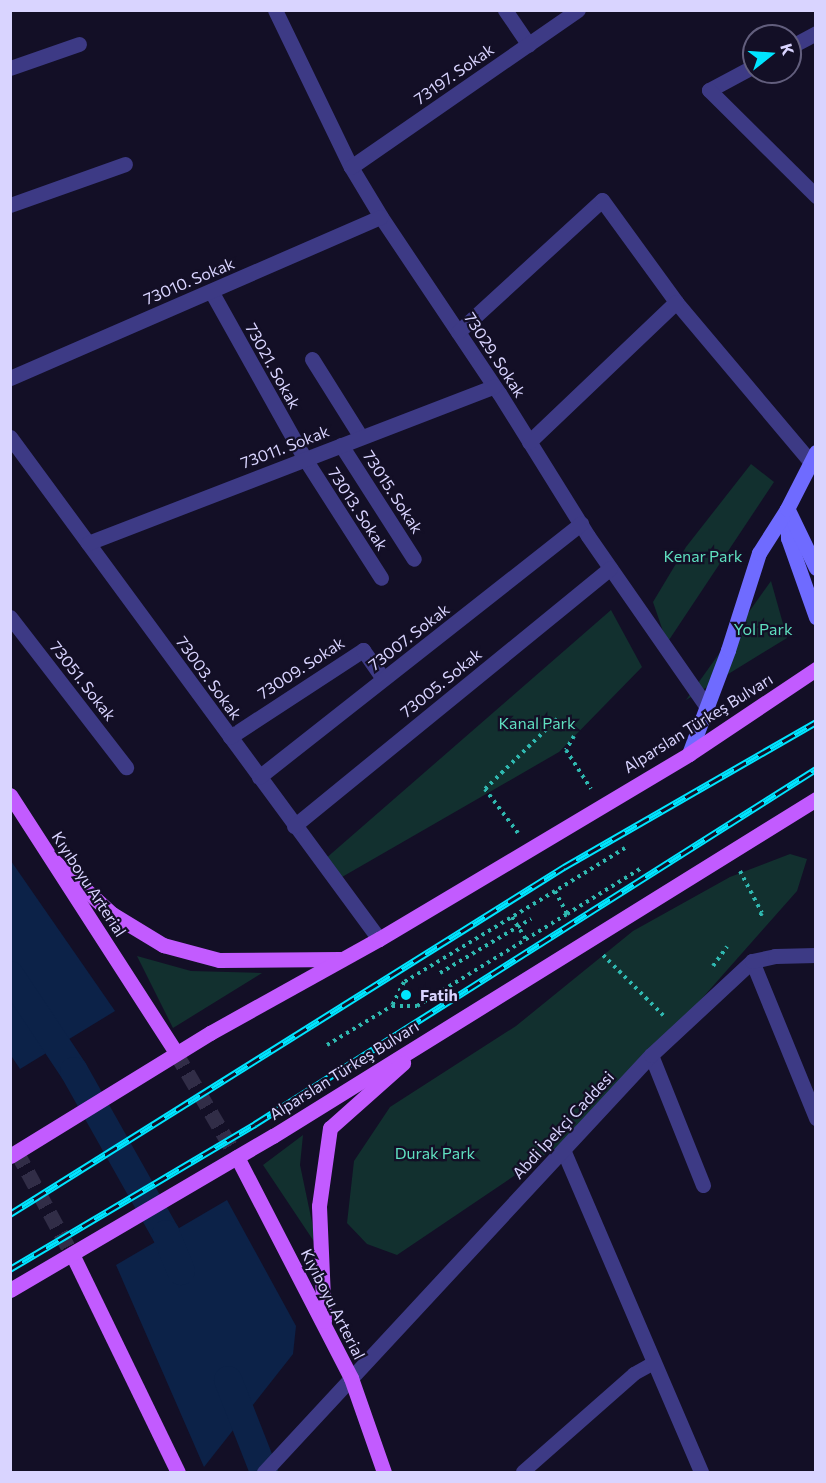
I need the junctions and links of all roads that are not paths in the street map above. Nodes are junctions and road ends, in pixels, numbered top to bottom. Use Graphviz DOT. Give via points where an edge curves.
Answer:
graph roads {
  1 [pos="275,10"];
  2 [pos="505,10"];
  3 [pos="578,10"];
  4 [pos="816,33"];
  5 [pos="802,41"];
  6 [pos="79,44"];
  7 [pos="529,45"];
  8 [pos="10,68"];
  9 [pos="742,72"];
  10 [pos="125,164"];
  11 [pos="351,167"];
  12 [pos="816,196"];
  13 [pos="10,205"];
  14 [pos="381,217"];
  15 [pos="210,291"];
  16 [pos="676,302"];
  17 [pos="458,332"];
  18 [pos="312,359"];
  19 [pos="10,378"];
  20 [pos="494,386"];
  21 [pos="10,437"];
  22 [pos="361,437"];
  23 [pos="529,442"];
  24 [pos="341,445"];
  25 [pos="813,456"];
  26 [pos="305,459"];
  27 [pos="787,509"];
  28 [pos="581,524"];
  29 [pos="88,543"];
  30 [pos="414,559"];
  31 [pos="610,568"];
  32 [pos="816,568"];
  33 [pos="381,578"];
  34 [pos="10,617"];
  35 [pos="816,617"];
  36 [pos="816,669"];
  37 [pos="383,679"];
  38 [pos="707,707"];
  39 [pos="230,737"];
  40 [pos="689,754"];
  41 [pos="126,767"];
  42 [pos="259,777"];
  43 [pos="10,795"];
  44 [pos="816,799"];
  45 [pos="294,826"];
  46 [pos="53,860"];
  47 [pos="379,939"];
  48 [pos="816,955"];
  49 [pos="343,959"];
  50 [pos="752,961"];
  51 [pos="437,1034"];
  52 [pos="176,1053"];
  53 [pos="651,1055"];
  54 [pos="816,1118"];
  55 [pos="10,1137"];
  56 [pos="564,1152"];
  57 [pos="14,1154"];
  58 [pos="237,1156"];
  59 [pos="703,1185"];
  60 [pos="72,1254"];
  61 [pos="10,1290"];
  62 [pos="325,1327"];
  63 [pos="654,1363"];
  64 [pos="351,1378"];
  65 [pos="178,1473"];
  66 [pos="264,1473"];
  67 [pos="384,1473"];
  68 [pos="523,1473"];
  69 [pos="701,1473"];
  1 -- 11 [label="street, 73029. Sokak"];
  2 -- 7 [label="street"];
  3 -- 7 [label="street, 73197. Sokak"];
  4 -- 5 [label="street"];
  6 -- 8 [label="street"];
  7 -- 11 [label="street, 73197. Sokak"];
  9 -- 12 [label="street" via="709,90"];
  10 -- 13 [label="street"];
  11 -- 14 [label="street, 73029. Sokak"];
  14 -- 15 [label="street, 73010. Sokak"];
  14 -- 17 [label="street, 73029. Sokak"];
  15 -- 19 [label="street, 73010. Sokak"];
  15 -- 26 [label="street, 73021. Sokak"];
  16 -- 17 [label="street" via="602,200"];
  16 -- 23 [label="street"];
  16 -- 25 [label="street"];
  17 -- 20 [label="street, 73029. Sokak"];
  18 -- 22 [label="street"];
  20 -- 22 [label="street, 73011. Sokak"];
  20 -- 23 [label="street, 73029. Sokak"];
  21 -- 29 [label="street, 73003. Sokak"];
  22 -- 24 [label="street, 73011. Sokak"];
  23 -- 28 [label="street, 73029. Sokak"];
  24 -- 26 [label="street, 73011. Sokak"];
  24 -- 30 [label="street, 73015. Sokak"];
  25 -- 27 [label="main road"];
  26 -- 29 [label="street, 73011. Sokak"];
  26 -- 33 [label="street, 73013. Sokak"];
  27 -- 32 [label="main road"];
  27 -- 35 [label="main road" via="788,538"];
  27 -- 38 [label="main road" via="759,553"];
  28 -- 31 [label="street, 73029. Sokak"];
  28 -- 37 [label="street, 73007. Sokak"];
  29 -- 39 [label="street, 73003. Sokak"];
  31 -- 38 [label="street, 73029. Sokak"];
  31 -- 45 [label="street, 73005. Sokak"];
  34 -- 41 [label="street, 73051. Sokak"];
  36 -- 40 [label="main road, Alparslan Türkeş Bulvarı"];
  37 -- 39 [label="street, 73009. Sokak" via="363,650"];
  37 -- 42 [label="street, 73007. Sokak"];
  38 -- 40 [label="main road"];
  39 -- 42 [label="street, 73003. Sokak"];
  40 -- 47 [label="main road, Alparslan Türkeş Bulvarı"];
  42 -- 45 [label="street, 73003. Sokak"];
  43 -- 46 [label="main road, Kıyıboyu Arterial"];
  44 -- 51 [label="main road, Alparslan Türkeş Bulvarı"];
  45 -- 47 [label="street, 73003. Sokak"];
  46 -- 49 [label="main road" via="112,914 163,945 219,960"];
  46 -- 52 [label="main road, Kıyıboyu Arterial"];
  47 -- 49 [label="main road, Alparslan Türkeş Bulvarı"];
  48 -- 50 [label="street"];
  49 -- 52 [label="main road, Alparslan Türkeş Bulvarı"];
  50 -- 53 [label="street, Abdi İpekçi Caddesi"];
  50 -- 54 [label="street"];
  51 -- 58 [label="main road, Alparslan Türkeş Bulvarı"];
  51 -- 62 [label="main road" via="330,1128 320,1206"];
  52 -- 57 [label="main road, Alparslan Türkeş Bulvarı"];
  53 -- 56 [label="street, Abdi İpekçi Caddesi"];
  53 -- 59 [label="street"];
  55 -- 57 [label="main road"];
  56 -- 63 [label="street"];
  56 -- 64 [label="street, Abdi İpekçi Caddesi"];
  58 -- 60 [label="main road, Alparslan Türkeş Bulvarı"];
  58 -- 62 [label="main road, Kıyıboyu Arterial"];
  60 -- 61 [label="main road, Alparslan Türkeş Bulvarı"];
  60 -- 65 [label="main road"];
  62 -- 64 [label="main road, Kıyıboyu Arterial"];
  63 -- 68 [label="lane" via="634,1374"];
  63 -- 69 [label="street"];
  64 -- 66 [label="street, Abdi İpekçi Caddesi"];
  64 -- 67 [label="main road, Kıyıboyu Arterial"];
}
